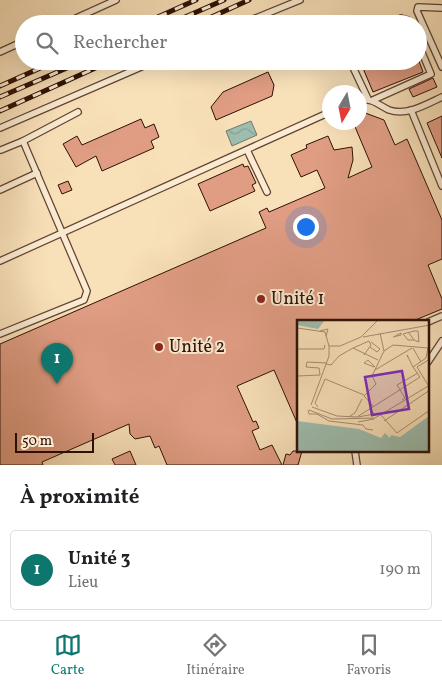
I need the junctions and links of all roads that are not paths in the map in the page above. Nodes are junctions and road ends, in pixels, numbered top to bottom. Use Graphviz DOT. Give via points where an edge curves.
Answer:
graph roads {
  1 [pos="116,0"];
  2 [pos="300,0"];
  3 [pos="442,8"];
  4 [pos="83,15"];
  5 [pos="263,15"];
  6 [pos="419,15"];
  7 [pos="427,33"];
  8 [pos="15,45"];
  9 [pos="0,52"];
  10 [pos="427,64"];
  11 [pos="442,67"];
  12 [pos="133,70"];
  13 [pos="355,70"];
  14 [pos="442,97"];
  15 [pos="370,100"];
  16 [pos="411,110"];
  17 [pos="78,112"];
  18 [pos="322,116"];
  19 [pos="0,128"];
  20 [pos="23,141"];
  21 [pos="1,150"];
  22 [pos="247,150"];
  23 [pos="37,173"];
  24 [pos="442,186"];
  25 [pos="0,190"];
  26 [pos="266,192"];
  27 [pos="64,233"];
  28 [pos="0,261"];
  29 [pos="442,316"];
  30 [pos="430,321"];
  31 [pos="0,334"];
  32 [pos="442,341"];
  33 [pos="430,359"];
  34 [pos="355,452"];
  35 [pos="357,465"];
  1 -- 4 [label="lane"];
  2 -- 5 [label="lane"];
  3 -- 6 [label="lane" via="418,7"];
  7 -- 11 [label="lane"];
  8 -- 9 [label="lane"];
  10 -- 15 [label="lane" via="431,74"];
  12 -- 19 [label="lane"];
  13 -- 15 [label="lane"];
  14 -- 16 [label="lane"];
  15 -- 16 [label="lane" via="403,113"];
  16 -- 24 [label="lane"];
  17 -- 20 [label="lane"];
  18 -- 22 [label="lane"];
  20 -- 21 [label="lane"];
  20 -- 23 [label="lane"];
  22 -- 26 [label="lane"];
  22 -- 27 [label="lane"];
  23 -- 25 [label="lane"];
  23 -- 27 [label="lane"];
  27 -- 28 [label="lane"];
  27 -- 31 [label="lane" via="87,291 84,300"];
  29 -- 30 [label="lane"];
  32 -- 33 [label="lane"];
  34 -- 35 [label="lane"];
}
